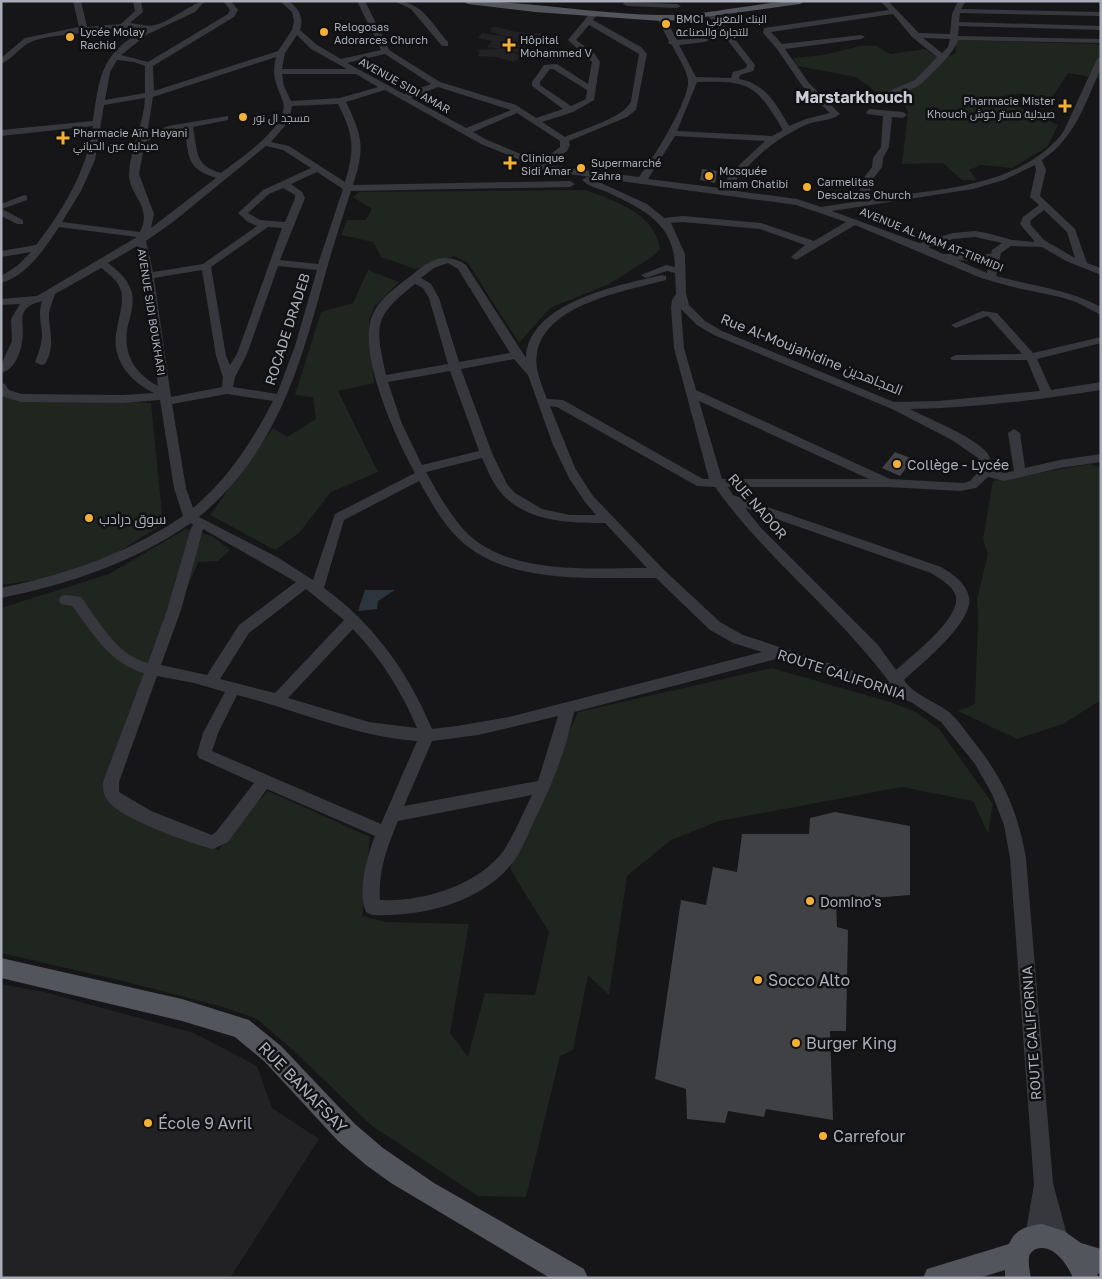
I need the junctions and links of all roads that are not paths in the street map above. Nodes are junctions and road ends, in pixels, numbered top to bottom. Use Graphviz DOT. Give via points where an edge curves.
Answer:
graph roads {
  1 [pos="77,1"];
  2 [pos="137,1"];
  3 [pos="227,1"];
  4 [pos="284,1"];
  5 [pos="361,1"];
  6 [pos="398,1"];
  7 [pos="468,1"];
  8 [pos="800,1"];
  9 [pos="884,1"];
  10 [pos="962,1"];
  11 [pos="204,2"];
  12 [pos="627,3"];
  13 [pos="652,3"];
  14 [pos="677,3"];
  15 [pos="894,12"];
  16 [pos="956,12"];
  17 [pos="995,13"];
  18 [pos="1042,13"];
  19 [pos="710,14"];
  20 [pos="1101,14"];
  21 [pos="625,16"];
  22 [pos="591,17"];
  23 [pos="682,17"];
  24 [pos="661,18"];
  25 [pos="841,19"];
  26 [pos="954,24"];
  27 [pos="1000,25"];
  28 [pos="123,26"];
  29 [pos="1049,26"];
  30 [pos="156,27"];
  31 [pos="850,28"];
  32 [pos="1101,28"];
  33 [pos="296,30"];
  34 [pos="84,31"];
  35 [pos="915,34"];
  36 [pos="861,37"];
  37 [pos="954,37"];
  38 [pos="704,40"];
  39 [pos="1055,40"];
  40 [pos="1101,41"];
  41 [pos="672,43"];
  42 [pos="445,44"];
  43 [pos="780,47"];
  44 [pos="386,51"];
  45 [pos="282,53"];
  46 [pos="115,57"];
  47 [pos="942,57"];
  48 [pos="1101,59"];
  49 [pos="1,62"];
  50 [pos="340,62"];
  51 [pos="149,65"];
  52 [pos="277,71"];
  53 [pos="360,72"];
  54 [pos="693,80"];
  55 [pos="734,80"];
  56 [pos="437,84"];
  57 [pos="386,87"];
  58 [pos="591,89"];
  59 [pos="150,95"];
  60 [pos="885,96"];
  61 [pos="405,97"];
  62 [pos="341,101"];
  63 [pos="102,103"];
  64 [pos="288,104"];
  65 [pos="518,110"];
  66 [pos="570,110"];
  67 [pos="870,112"];
  68 [pos="888,114"];
  69 [pos="903,115"];
  70 [pos="225,118"];
  71 [pos="535,121"];
  72 [pos="98,123"];
  73 [pos="187,126"];
  74 [pos="2,131"];
  75 [pos="788,131"];
  76 [pos="465,132"];
  77 [pos="671,133"];
  78 [pos="774,139"];
  79 [pos="564,140"];
  80 [pos="141,141"];
  81 [pos="265,143"];
  82 [pos="1038,160"];
  83 [pos="542,165"];
  84 [pos="319,168"];
  85 [pos="223,177"];
  86 [pos="573,178"];
  87 [pos="642,180"];
  88 [pos="284,184"];
  89 [pos="348,188"];
  90 [pos="723,191"];
  91 [pos="24,198"];
  92 [pos="865,203"];
  93 [pos="1044,206"];
  94 [pos="1,207"];
  95 [pos="821,209"];
  96 [pos="1,212"];
  97 [pos="664,221"];
  98 [pos="854,221"];
  99 [pos="20,222"];
  100 [pos="55,224"];
  101 [pos="266,224"];
  102 [pos="288,225"];
  103 [pos="142,238"];
  104 [pos="1010,243"];
  105 [pos="813,244"];
  106 [pos="1043,244"];
  107 [pos="919,246"];
  108 [pos="40,247"];
  109 [pos="677,249"];
  110 [pos="1,254"];
  111 [pos="941,256"];
  112 [pos="796,257"];
  113 [pos="995,257"];
  114 [pos="100,262"];
  115 [pos="274,263"];
  116 [pos="1082,264"];
  117 [pos="206,266"];
  118 [pos="322,267"];
  119 [pos="1101,272"];
  120 [pos="680,274"];
  121 [pos="663,275"];
  122 [pos="149,276"];
  123 [pos="991,278"];
  124 [pos="414,279"];
  125 [pos="1,280"];
  126 [pos="50,294"];
  127 [pos="681,294"];
  128 [pos="30,301"];
  129 [pos="1,302"];
  130 [pos="1101,312"];
  131 [pos="691,315"];
  132 [pos="676,319"];
  133 [pos="956,325"];
  134 [pos="1101,340"];
  135 [pos="242,354"];
  136 [pos="517,355"];
  137 [pos="221,356"];
  138 [pos="1031,357"];
  139 [pos="956,358"];
  140 [pos="41,362"];
  141 [pos="455,368"];
  142 [pos="1,370"];
  143 [pos="532,373"];
  144 [pos="228,377"];
  145 [pos="381,380"];
  146 [pos="1101,386"];
  147 [pos="1,387"];
  148 [pos="226,390"];
  149 [pos="690,392"];
  150 [pos="1047,394"];
  151 [pos="166,397"];
  152 [pos="280,398"];
  153 [pos="544,402"];
  154 [pos="893,406"];
  155 [pos="1014,433"];
  156 [pos="486,453"];
  157 [pos="1101,458"];
  158 [pos="985,472"];
  159 [pos="420,473"];
  160 [pos="1020,473"];
  161 [pos="717,483"];
  162 [pos="888,483"];
  163 [pos="729,498"];
  164 [pos="607,520"];
  165 [pos="193,523"];
  166 [pos="659,573"];
  167 [pos="312,585"];
  168 [pos="1,594"];
  169 [pos="66,600"];
  170 [pos="353,620"];
  171 [pos="780,653"];
  172 [pos="153,668"];
  173 [pos="896,679"];
  174 [pos="210,682"];
  175 [pos="233,689"];
  176 [pos="906,694"];
  177 [pos="277,700"];
  178 [pos="567,709"];
  179 [pos="427,735"];
  180 [pos="264,781"];
  181 [pos="544,786"];
  182 [pos="393,815"];
  183 [pos="384,833"];
  184 [pos="1,968"];
  185 [pos="1056,1243"];
  186 [pos="1101,1262"];
  187 [pos="1018,1266"];
  188 [pos="944,1276"];
  189 [pos="575,1278"];
  190 [pos="984,1278"];
  191 [pos="1086,1278"];
  1 -- 34 [label="street"];
  2 -- 28 [label="street" via="139,12"];
  3 -- 51 [label="street" via="234,10 231,15"];
  4 -- 33 [label="street" via="299,16"];
  5 -- 44 [label="street"];
  6 -- 42 [label="street" via="414,7"];
  7 -- 22 [label="main road"];
  8 -- 19 [label="main road"];
  9 -- 15 [label="street"];
  10 -- 16 [label="street"];
  11 -- 30 [label="street"];
  12 -- 13 [label="street"];
  12 -- 21 [label="street"];
  13 -- 14 [label="street"];
  14 -- 23 [label="street"];
  15 -- 25 [label="street"];
  15 -- 35 [label="street"];
  16 -- 17 [label="street"];
  16 -- 26 [label="street"];
  17 -- 18 [label="street"];
  17 -- 27 [label="street"];
  18 -- 20 [label="street"];
  18 -- 29 [label="street"];
  19 -- 23 [label="main road"];
  19 -- 55 [label="street" via="751,66 736,74"];
  21 -- 22 [label="main road"];
  21 -- 24 [label="main road"];
  22 -- 58 [label="street" via="572,40 595,60"];
  22 -- 79 [label="street" via="643,54 635,101 633,108 624,115"];
  23 -- 24 [label="main road"];
  24 -- 41 [label="street"];
  25 -- 31 [label="street"];
  25 -- 43 [label="street" via="767,30"];
  26 -- 27 [label="street"];
  26 -- 37 [label="street"];
  27 -- 29 [label="street"];
  28 -- 30 [label="street"];
  28 -- 34 [label="street"];
  29 -- 32 [label="street"];
  29 -- 39 [label="street"];
  30 -- 46 [label="street"];
  33 -- 45 [label="street"];
  33 -- 50 [label="street, AVENUE SIDI AMAR" via="314,47"];
  34 -- 49 [label="street" via="28,40"];
  35 -- 37 [label="street"];
  35 -- 47 [label="street"];
  36 -- 43 [label="street"];
  37 -- 39 [label="street"];
  37 -- 47 [label="street" via="951,49"];
  38 -- 41 [label="street"];
  39 -- 40 [label="street"];
  41 -- 54 [label="street"];
  43 -- 75 [label="street" via="806,85 836,113"];
  44 -- 50 [label="street"];
  44 -- 56 [label="street"];
  45 -- 52 [label="street"];
  45 -- 59 [label="street"];
  46 -- 51 [label="street"];
  46 -- 63 [label="street" via="106,72"];
  47 -- 60 [label="street" via="918,82"];
  48 -- 82 [label="street" via="1066,134"];
  50 -- 53 [label="street, AVENUE SIDI AMAR"];
  51 -- 59 [label="street"];
  52 -- 53 [label="street"];
  52 -- 64 [label="street"];
  53 -- 57 [label="street, AVENUE SIDI AMAR"];
  54 -- 55 [label="street"];
  54 -- 77 [label="street"];
  55 -- 75 [label="street" via="765,94"];
  56 -- 61 [label="street"];
  56 -- 65 [label="street"];
  57 -- 61 [label="street, AVENUE SIDI AMAR"];
  57 -- 62 [label="street"];
  58 -- 66 [label="street" via="588,102"];
  58 -- 66 [label="street" via="554,66 547,67 536,86"];
  59 -- 63 [label="street"];
  59 -- 80 [label="street"];
  61 -- 76 [label="street, AVENUE SIDI AMAR"];
  62 -- 64 [label="street"];
  62 -- 89 [label="street, ROCADE DRADEB" via="358,145"];
  63 -- 72 [label="street"];
  64 -- 81 [label="street, AVENUE SIDI BOUKHARI" via="285,122"];
  65 -- 71 [label="street"];
  65 -- 76 [label="street"];
  66 -- 71 [label="street"];
  67 -- 68 [label="street"];
  68 -- 69 [label="street"];
  68 -- 92 [label="street" via="885,148 865,183"];
  70 -- 73 [label="street"];
  71 -- 79 [label="street"];
  72 -- 74 [label="street"];
  72 -- 100 [label="street" via="89,166"];
  73 -- 80 [label="street" via="168,129"];
  73 -- 85 [label="street" via="196,164"];
  75 -- 78 [label="street"];
  76 -- 83 [label="street, AVENUE SIDI AMAR" via="491,146"];
  77 -- 78 [label="street"];
  77 -- 87 [label="street"];
  78 -- 90 [label="street" via="740,169"];
  79 -- 83 [label="street" via="564,149"];
  80 -- 103 [label="street" via="134,174 148,212"];
  81 -- 84 [label="street" via="284,146"];
  81 -- 85 [label="street, AVENUE SIDI BOUKHARI"];
  82 -- 92 [label="street" via="1014,173 983,183"];
  82 -- 93 [label="street" via="1041,170 1034,195"];
  83 -- 86 [label="street"];
  84 -- 88 [label="street"];
  84 -- 89 [label="street"];
  85 -- 103 [label="street, AVENUE SIDI BOUKHARI" via="180,213"];
  86 -- 87 [label="street, AVENUE AL IMAM AT-TIRMIDI" via="603,175"];
  86 -- 89 [label="street"];
  86 -- 97 [label="street" via="621,194"];
  87 -- 90 [label="street, AVENUE AL IMAM AT-TIRMIDI"];
  88 -- 101 [label="street" via="266,192 243,213 246,218"];
  88 -- 102 [label="street" via="300,197"];
  89 -- 118 [label="street, ROCADE DRADEB"];
  90 -- 95 [label="street, AVENUE AL IMAM AT-TIRMIDI" via="776,197"];
  91 -- 94 [label="street"];
  92 -- 95 [label="street"];
  93 -- 106 [label="street" via="1025,222"];
  93 -- 116 [label="street" via="1072,231"];
  95 -- 98 [label="street, AVENUE AL IMAM AT-TIRMIDI"];
  96 -- 99 [label="street"];
  97 -- 105 [label="street" via="683,219 761,226"];
  97 -- 109 [label="street" via="672,232"];
  98 -- 105 [label="street" via="820,243"];
  98 -- 107 [label="street, AVENUE AL IMAM AT-TIRMIDI"];
  100 -- 103 [label="street"];
  100 -- 108 [label="street"];
  101 -- 102 [label="street"];
  101 -- 117 [label="street"];
  102 -- 115 [label="street"];
  103 -- 114 [label="street"];
  103 -- 122 [label="street, AVENUE SIDI BOUKHARI"];
  104 -- 106 [label="street"];
  104 -- 107 [label="street" via="968,233"];
  104 -- 113 [label="street" via="996,252"];
  105 -- 112 [label="street"];
  106 -- 116 [label="street" via="1055,254"];
  107 -- 111 [label="street, AVENUE AL IMAM AT-TIRMIDI"];
  108 -- 110 [label="street"];
  108 -- 125 [label="street" via="25,264"];
  109 -- 120 [label="street"];
  109 -- 121 [label="street" via="670,256"];
  111 -- 113 [label="street"];
  111 -- 123 [label="street, AVENUE AL IMAM AT-TIRMIDI"];
  113 -- 123 [label="street"];
  114 -- 126 [label="street"];
  114 -- 151 [label="street" via="120,280 127,293 121,335 125,363 141,382"];
  115 -- 118 [label="street"];
  115 -- 135 [label="street"];
  116 -- 119 [label="street"];
  117 -- 122 [label="street"];
  117 -- 137 [label="street"];
  118 -- 152 [label="street, ROCADE DRADEB" via="300,346"];
  120 -- 121 [label="street, ROUTE CALIFORNIA" via="674,280"];
  120 -- 127 [label="street"];
  121 -- 127 [label="street"];
  121 -- 143 [label="street, ROUTE CALIFORNIA" via="575,306 555,318 539,334 533,346"];
  122 -- 151 [label="street, AVENUE SIDI BOUKHARI"];
  123 -- 130 [label="street, AVENUE AL IMAM AT-TIRMIDI" via="1063,294"];
  124 -- 136 [label="street" via="435,262 458,264"];
  124 -- 141 [label="street" via="427,286 434,298"];
  124 -- 145 [label="street" via="386,302 376,317 375,343"];
  126 -- 128 [label="street"];
  126 -- 140 [label="street" via="44,312 47,334"];
  127 -- 131 [label="street"];
  127 -- 132 [label="street, RUE NADOR" via="676,300"];
  128 -- 129 [label="street"];
  128 -- 142 [label="street" via="16,319 17,341 8,366"];
  131 -- 132 [label="street"];
  131 -- 154 [label="street, Rue Al-Moujahidine المجاهدين" via="718,333"];
  132 -- 149 [label="street, RUE NADOR" via="679,348"];
  133 -- 138 [label="street" via="991,313"];
  134 -- 138 [label="street"];
  135 -- 137 [label="street"];
  135 -- 144 [label="street"];
  136 -- 141 [label="street"];
  136 -- 143 [label="street"];
  137 -- 144 [label="street"];
  138 -- 139 [label="street"];
  138 -- 150 [label="street"];
  141 -- 145 [label="street"];
  141 -- 156 [label="street"];
  143 -- 153 [label="street, ROUTE CALIFORNIA"];
  144 -- 148 [label="street"];
  145 -- 159 [label="street" via="394,422"];
  146 -- 150 [label="street, Rue Al-Moujahidine المجاهدين"];
  147 -- 151 [label="street" via="5,393 21,398"];
  148 -- 151 [label="street"];
  148 -- 152 [label="street"];
  149 -- 161 [label="street, RUE NADOR"];
  149 -- 162 [label="street"];
  150 -- 154 [label="street, Rue Al-Moujahidine المجاهدين" via="923,407"];
  151 -- 165 [label="street, AVENUE SIDI BOUKHARI" via="180,488"];
  152 -- 165 [label="street, ROCADE DRADEB" via="243,461"];
  153 -- 161 [label="street" via="559,403 690,478"];
  153 -- 164 [label="street, ROUTE CALIFORNIA" via="574,478"];
  154 -- 158 [label="street" via="975,449 984,459"];
  155 -- 160 [label="street"];
  156 -- 159 [label="street"];
  156 -- 164 [label="street" via="502,486 532,510 546,516"];
  157 -- 160 [label="street"];
  158 -- 160 [label="street" via="1004,477"];
  158 -- 162 [label="street" via="969,487"];
  159 -- 166 [label="street" via="460,532 469,542 491,555 540,568"];
  159 -- 167 [label="street" via="338,517"];
  161 -- 162 [label="street"];
  161 -- 163 [label="street, RUE NADOR"];
  163 -- 173 [label="street, RUE NADOR" via="757,531 873,649"];
  163 -- 173 [label="street" via="936,570 957,586 963,598 960,616"];
  164 -- 166 [label="street, ROUTE CALIFORNIA"];
  165 -- 167 [label="street" via="207,525"];
  165 -- 168 [label="street, ROCADE DRADEB" via="106,564"];
  165 -- 172 [label="street" via="174,610"];
  166 -- 171 [label="street, ROUTE CALIFORNIA" via="715,626"];
  167 -- 170 [label="street"];
  167 -- 174 [label="street" via="244,629"];
  169 -- 172 [label="street" via="76,601 115,651 129,662"];
  170 -- 177 [label="street"];
  170 -- 179 [label="street" via="376,644 398,676 419,712"];
  171 -- 176 [label="street, ROUTE CALIFORNIA"];
  171 -- 178 [label="street"];
  172 -- 174 [label="street"];
  172 -- 180 [label="street" via="111,782 115,798 168,826 213,842 228,830"];
  173 -- 176 [label="street, RUE NADOR"];
  174 -- 175 [label="street"];
  175 -- 177 [label="street"];
  175 -- 180 [label="street" via="202,751 214,760"];
  176 -- 185 [label="street, ROUTE CALIFORNIA" via="935,710 957,730 999,791 1012,825 1022,901 1043,1183"];
  177 -- 179 [label="street" via="347,723"];
  178 -- 179 [label="street" via="484,728"];
  178 -- 181 [label="street"];
  179 -- 182 [label="street"];
  180 -- 183 [label="street"];
  181 -- 182 [label="street"];
  181 -- 183 [label="street" via="503,862 474,885 443,898 398,909 372,907 374,865"];
  182 -- 183 [label="street"];
  184 -- 189 [label="main road, RUE BANAFSAY" via="162,1005 241,1028 272,1053 340,1128 389,1168"];
  185 -- 186 [label="main road"];
  185 -- 187 [label="main road" via="1023,1243"];
  185 -- 191 [label="main road" via="1084,1267"];
  187 -- 188 [label="main road"];
  188 -- 190 [label="main road"];
}
